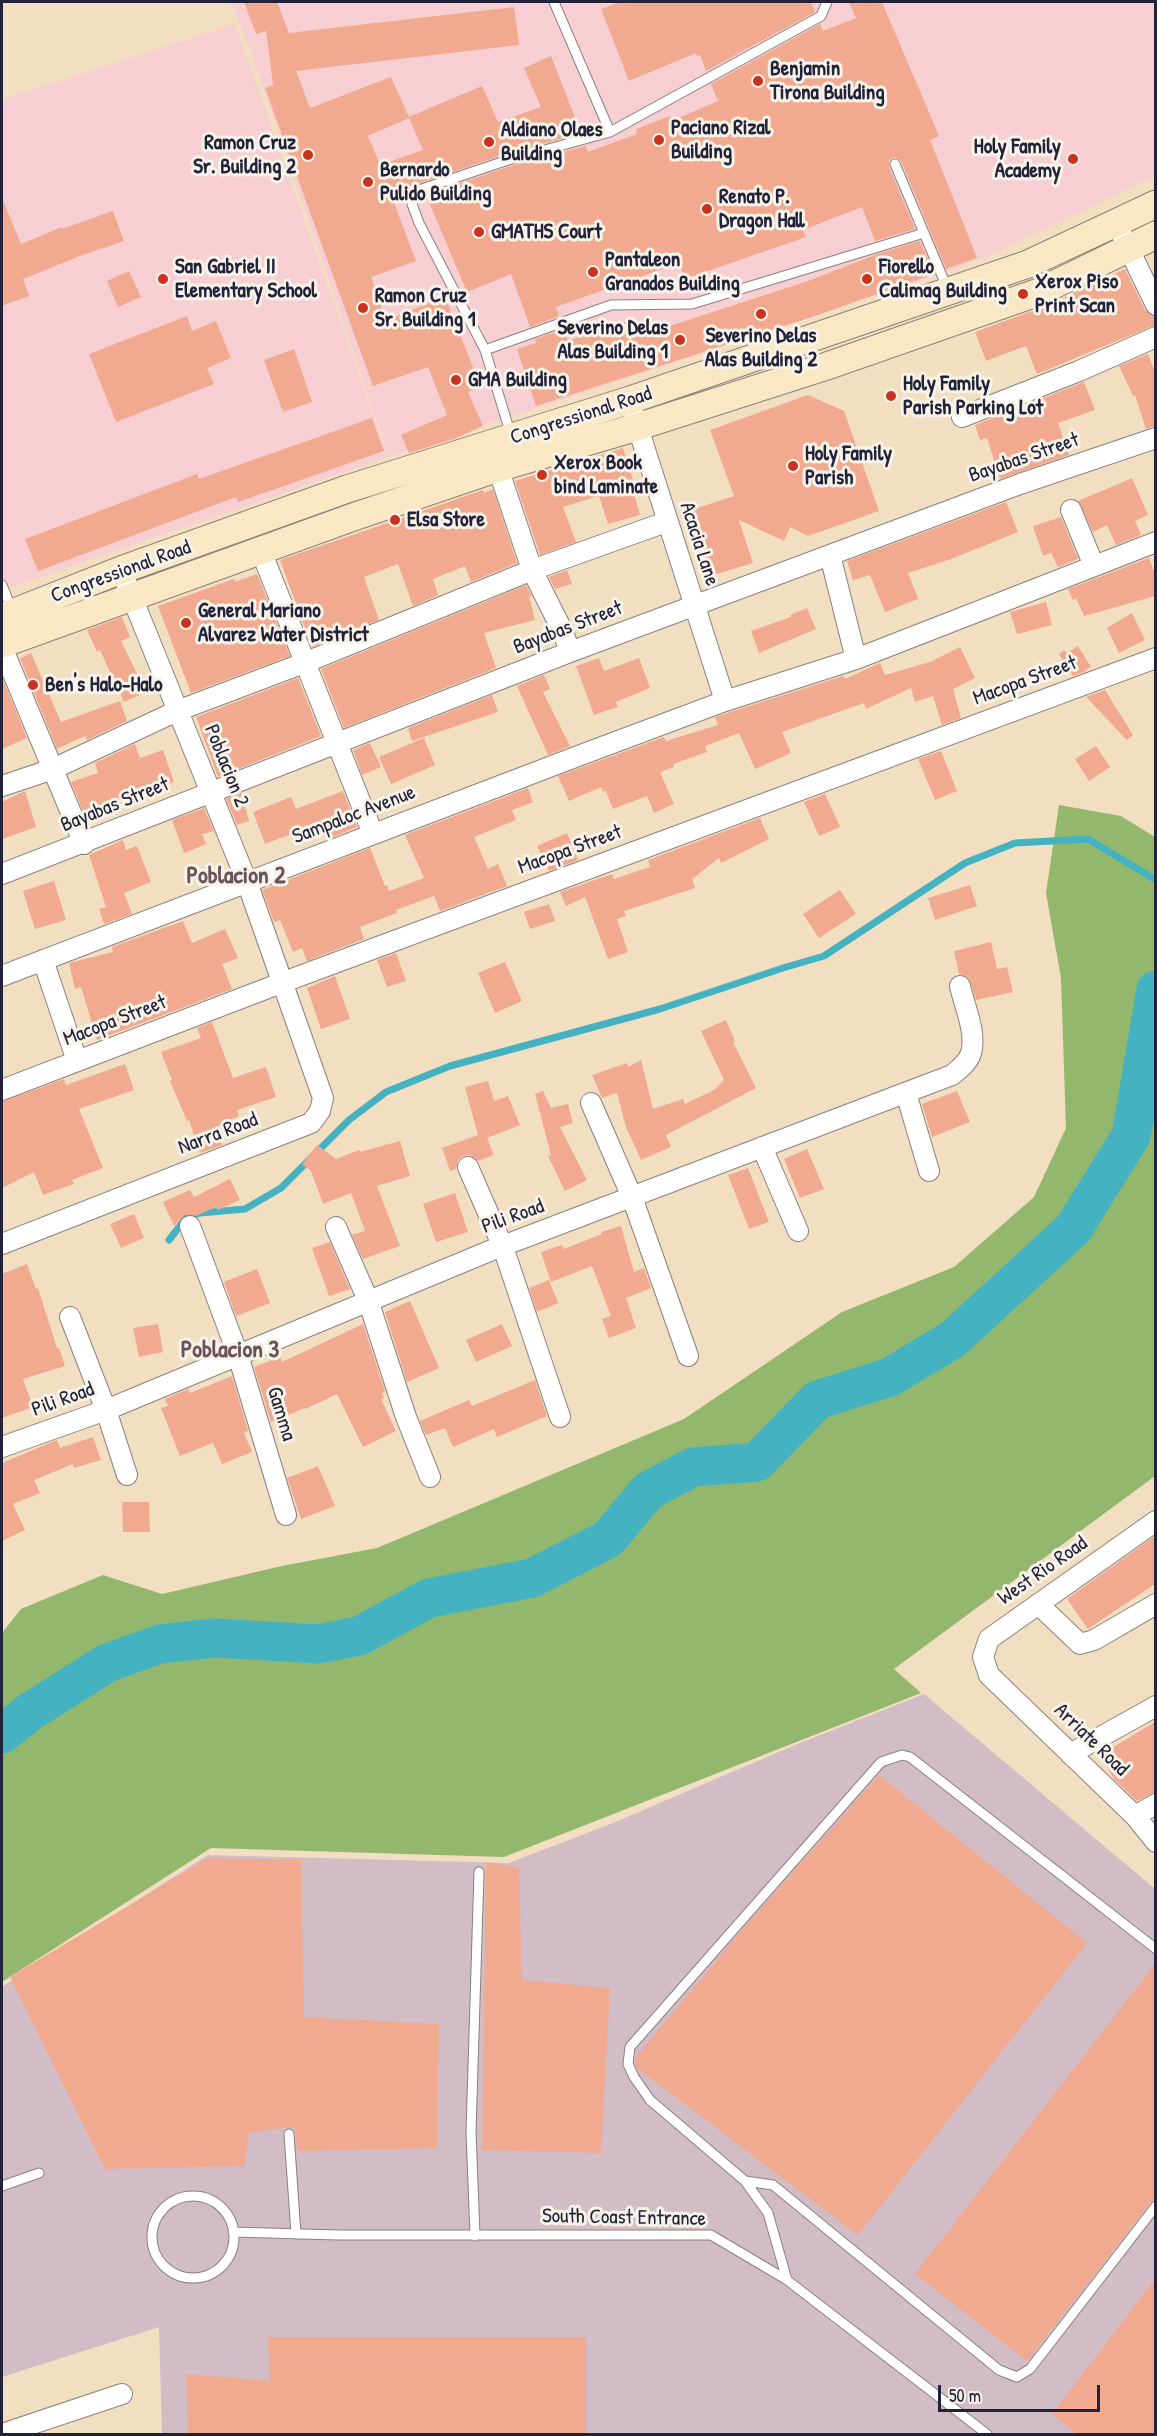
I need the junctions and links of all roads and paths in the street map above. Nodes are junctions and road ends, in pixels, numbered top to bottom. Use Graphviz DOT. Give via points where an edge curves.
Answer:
graph roads {
  1 [pos="554,2"];
  2 [pos="827,2"];
  3 [pos="610,132"];
  4 [pos="895,164"];
  5 [pos="1155,204"];
  6 [pos="1116,223"];
  7 [pos="924,232"];
  8 [pos="1155,235"];
  9 [pos="1128,248"];
  10 [pos="949,292"];
  11 [pos="1155,305"];
  12 [pos="1155,337"];
  13 [pos="485,350"];
  14 [pos="630,400"];
  15 [pos="962,417"];
  16 [pos="638,427"];
  17 [pos="512,437"];
  18 [pos="1155,438"];
  19 [pos="498,468"];
  20 [pos="1071,510"];
  21 [pos="666,522"];
  22 [pos="1155,542"];
  23 [pos="261,551"];
  24 [pos="830,555"];
  25 [pos="1094,566"];
  26 [pos="121,570"];
  27 [pos="532,570"];
  28 [pos="2,585"];
  29 [pos="130,597"];
  30 [pos="694,606"];
  31 [pos="7,615"];
  32 [pos="2,645"];
  33 [pos="570,652"];
  34 [pos="1155,658"];
  35 [pos="856,659"];
  36 [pos="304,663"];
  37 [pos="725,701"];
  38 [pos="177,711"];
  39 [pos="337,744"];
  40 [pos="52,769"];
  41 [pos="2,786"];
  42 [pos="211,792"];
  43 [pos="373,834"];
  44 [pos="84,844"];
  45 [pos="2,874"];
  46 [pos="247,882"];
  47 [pos="43,960"];
  48 [pos="2,976"];
  49 [pos="281,983"];
  50 [pos="960,986"];
  51 [pos="77,1061"];
  52 [pos="2,1090"];
  53 [pos="906,1093"];
  54 [pos="591,1103"];
  55 [pos="762,1147"];
  56 [pos="468,1167"];
  57 [pos="929,1170"];
  58 [pos="632,1197"];
  59 [pos="190,1226"];
  60 [pos="336,1227"];
  61 [pos="798,1231"];
  62 [pos="2,1244"];
  63 [pos="503,1247"];
  64 [pos="368,1300"];
  65 [pos="70,1317"];
  66 [pos="238,1355"];
  67 [pos="688,1356"];
  68 [pos="106,1410"];
  69 [pos="560,1417"];
  70 [pos="2,1447"];
  71 [pos="127,1475"];
  72 [pos="430,1477"];
  73 [pos="286,1515"];
  74 [pos="1155,1521"];
  75 [pos="1038,1604"];
  76 [pos="1155,1604"];
  77 [pos="989,1675"];
  78 [pos="1155,1706"];
  79 [pos="1070,1754"];
  80 [pos="1155,1804"];
  81 [pos="1135,1816"];
  82 [pos="1155,1842"];
  83 [pos="479,1872"];
  84 [pos="1155,1948"];
  85 [pos="289,2134"];
  86 [pos="39,2173"];
  87 [pos="746,2181"];
  88 [pos="2,2186"];
  89 [pos="1155,2206"];
  90 [pos="233,2232"];
  91 [pos="296,2234"];
  92 [pos="475,2236"];
  93 [pos="787,2280"];
  94 [pos="122,2394"];
  95 [pos="2,2434"];
  96 [pos="987,2434"];
  1 -- 3 [label="lane"];
  2 -- 3 [label="lane" via="821,16"];
  3 -- 13 [label="lane" via="416,191 412,204 419,223"];
  4 -- 7 [label="lane"];
  5 -- 6 [label="main road, Congressional Road"];
  6 -- 9 [label="street"];
  6 -- 10 [label="main road, Congressional Road" via="1028,264"];
  7 -- 10 [label="lane"];
  7 -- 13 [label="lane" via="692,304 611,305"];
  8 -- 9 [label="main road, Congressional Road"];
  9 -- 11 [label="street"];
  9 -- 16 [label="main road, Congressional Road" via="1039,292"];
  10 -- 14 [label="main road, Congressional Road"];
  12 -- 15 [label="street"];
  13 -- 17 [label="lane"];
  14 -- 16 [label="street, Acacia Lane"];
  14 -- 17 [label="main road, Congressional Road"];
  16 -- 19 [label="main road, Congressional Road"];
  16 -- 21 [label="street, Acacia Lane"];
  17 -- 26 [label="main road, Congressional Road" via="348,489"];
  18 -- 24 [label="street, Bayabas Street"];
  19 -- 23 [label="main road, Congressional Road"];
  19 -- 27 [label="street"];
  20 -- 25 [label="street"];
  21 -- 27 [label="street"];
  21 -- 30 [label="street, Acacia Lane"];
  22 -- 25 [label="street, Sampaloc Avenue"];
  23 -- 29 [label="main road, Congressional Road"];
  23 -- 36 [label="street"];
  24 -- 30 [label="street, Bayabas Street"];
  24 -- 35 [label="street"];
  25 -- 35 [label="street, Sampaloc Avenue"];
  26 -- 29 [label="street, Poblacion 2"];
  26 -- 31 [label="main road, Congressional Road"];
  27 -- 33 [label="street"];
  27 -- 36 [label="street"];
  28 -- 31 [label="lane"];
  29 -- 32 [label="main road, Congressional Road"];
  29 -- 38 [label="street, Poblacion 2"];
  30 -- 33 [label="street, Bayabas Street"];
  30 -- 37 [label="street, Acacia Lane"];
  32 -- 40 [label="street"];
  33 -- 39 [label="street, Bayabas Street"];
  34 -- 49 [label="street, Macopa Street"];
  35 -- 37 [label="street, Sampaloc Avenue"];
  36 -- 38 [label="street"];
  36 -- 39 [label="street"];
  37 -- 43 [label="street, Sampaloc Avenue"];
  38 -- 40 [label="street"];
  38 -- 42 [label="street, Poblacion 2"];
  39 -- 42 [label="street, Bayabas Street"];
  39 -- 43 [label="street"];
  40 -- 41 [label="street"];
  40 -- 44 [label="street"];
  42 -- 44 [label="street, Bayabas Street"];
  42 -- 46 [label="street, Poblacion 2"];
  43 -- 46 [label="street, Sampaloc Avenue"];
  44 -- 45 [label="street, Bayabas Street"];
  46 -- 47 [label="street, Sampaloc Avenue"];
  46 -- 49 [label="street, Poblacion 2"];
  47 -- 48 [label="street, Sampaloc Avenue"];
  47 -- 51 [label="street"];
  49 -- 51 [label="street, Macopa Street"];
  49 -- 62 [label="street, Narra Road" via="323,1098 311,1123"];
  50 -- 53 [label="street, Pili Road" via="971,1034 971,1053 952,1075"];
  51 -- 52 [label="street, Macopa Street"];
  53 -- 55 [label="street, Pili Road"];
  53 -- 57 [label="street"];
  54 -- 58 [label="street"];
  55 -- 58 [label="street, Pili Road"];
  55 -- 61 [label="street"];
  56 -- 63 [label="street"];
  58 -- 63 [label="street, Pili Road"];
  58 -- 67 [label="street"];
  59 -- 66 [label="street, Gamma"];
  60 -- 64 [label="street"];
  63 -- 64 [label="street, Pili Road"];
  63 -- 69 [label="street"];
  64 -- 66 [label="street, Pili Road"];
  64 -- 72 [label="street"];
  65 -- 68 [label="street"];
  66 -- 68 [label="street, Pili Road"];
  66 -- 73 [label="street, Gamma"];
  68 -- 70 [label="street, Pili Road"];
  68 -- 71 [label="street"];
  74 -- 75 [label="street, West Rio Road"];
  75 -- 76 [label="street" via="1080,1644 1094,1640"];
  75 -- 77 [label="street, West Rio Road" via="989,1639 983,1657"];
  77 -- 79 [label="street, Arriate Road"];
  78 -- 79 [label="street"];
  79 -- 81 [label="street, Arriate Road"];
  80 -- 81 [label="street"];
  81 -- 82 [label="street, Arriate Road"];
  83 -- 92 [label="lane" via="471,2131"];
  84 -- 87 [label="lane" via="910,1757 902,1755 881,1762 630,2047 628,2064 650,2100"];
  85 -- 91 [label="lane"];
  86 -- 88 [label="lane"];
  87 -- 89 [label="lane" via="773,2185 999,2370 1017,2377 1030,2369"];
  87 -- 93 [label="lane" via="768,2213"];
  90 -- 90 [label="lane" via="221,2208 198,2197 184,2197 166,2206 154,2222 152,2236 160,2261 170,2271 195,2278 220,2268 233,2245"];
  90 -- 91 [label="lane, South Coast Entrance"];
  91 -- 92 [label="lane, South Coast Entrance"];
  92 -- 93 [label="lane, South Coast Entrance" via="711,2235"];
  93 -- 96 [label="lane, South Coast Entrance"];
  94 -- 95 [label="street"];
}
